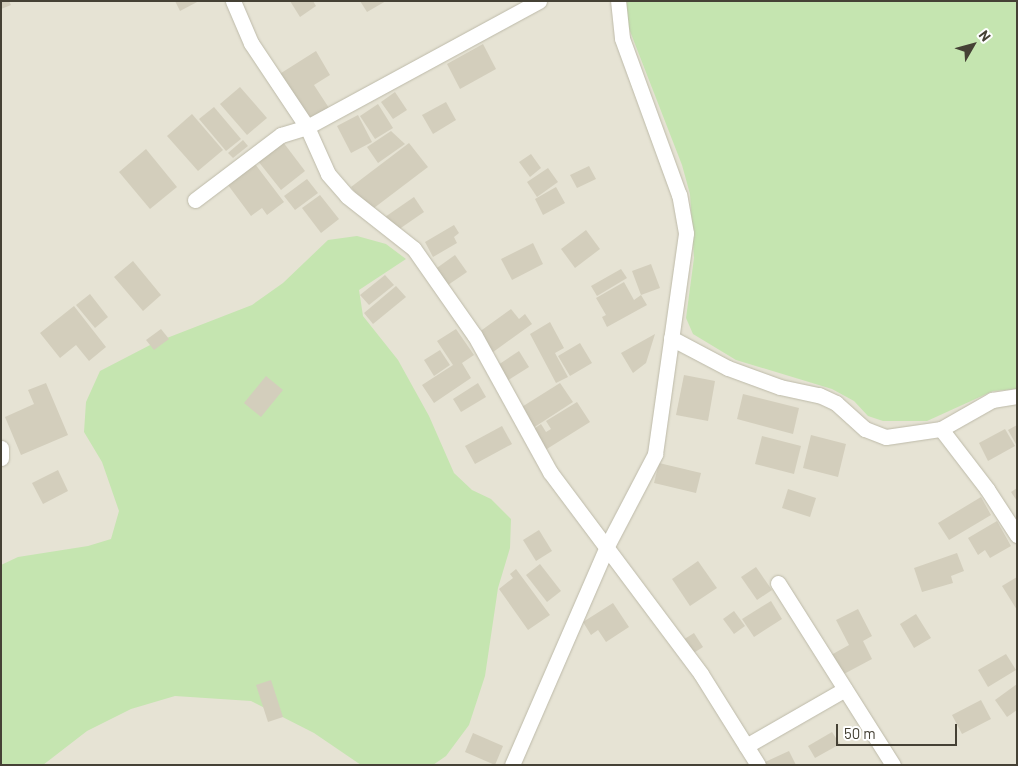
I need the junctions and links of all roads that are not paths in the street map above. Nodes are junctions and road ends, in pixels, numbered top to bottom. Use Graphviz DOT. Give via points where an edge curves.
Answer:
graph roads {
  1 [pos="233,1"];
  2 [pos="539,1"];
  3 [pos="618,1"];
  4 [pos="308,127"];
  5 [pos="195,200"];
  6 [pos="671,338"];
  7 [pos="1017,396"];
  8 [pos="941,429"];
  9 [pos="1,448"];
  10 [pos="1,458"];
  11 [pos="1017,535"];
  12 [pos="607,546"];
  13 [pos="778,583"];
  14 [pos="845,689"];
  15 [pos="746,746"];
  16 [pos="512,765"];
  17 [pos="758,765"];
  18 [pos="893,765"];
  1 -- 4 [label="street" via="251,43"];
  2 -- 4 [label="street"];
  3 -- 6 [label="street" via="622,38 679,194 686,233"];
  4 -- 5 [label="street" via="281,135"];
  4 -- 12 [label="street" via="328,174 347,196 414,249 475,336 550,472"];
  6 -- 8 [label="street" via="728,368 780,387 819,394 865,429 886,438"];
  6 -- 12 [label="street" via="655,454"];
  7 -- 8 [label="street" via="992,400"];
  8 -- 11 [label="street"];
  9 -- 10 [label="street"];
  12 -- 15 [label="street" via="702,674"];
  12 -- 16 [label="street"];
  13 -- 14 [label="street"];
  14 -- 15 [label="street"];
  14 -- 18 [label="street"];
  15 -- 17 [label="street"];
}
